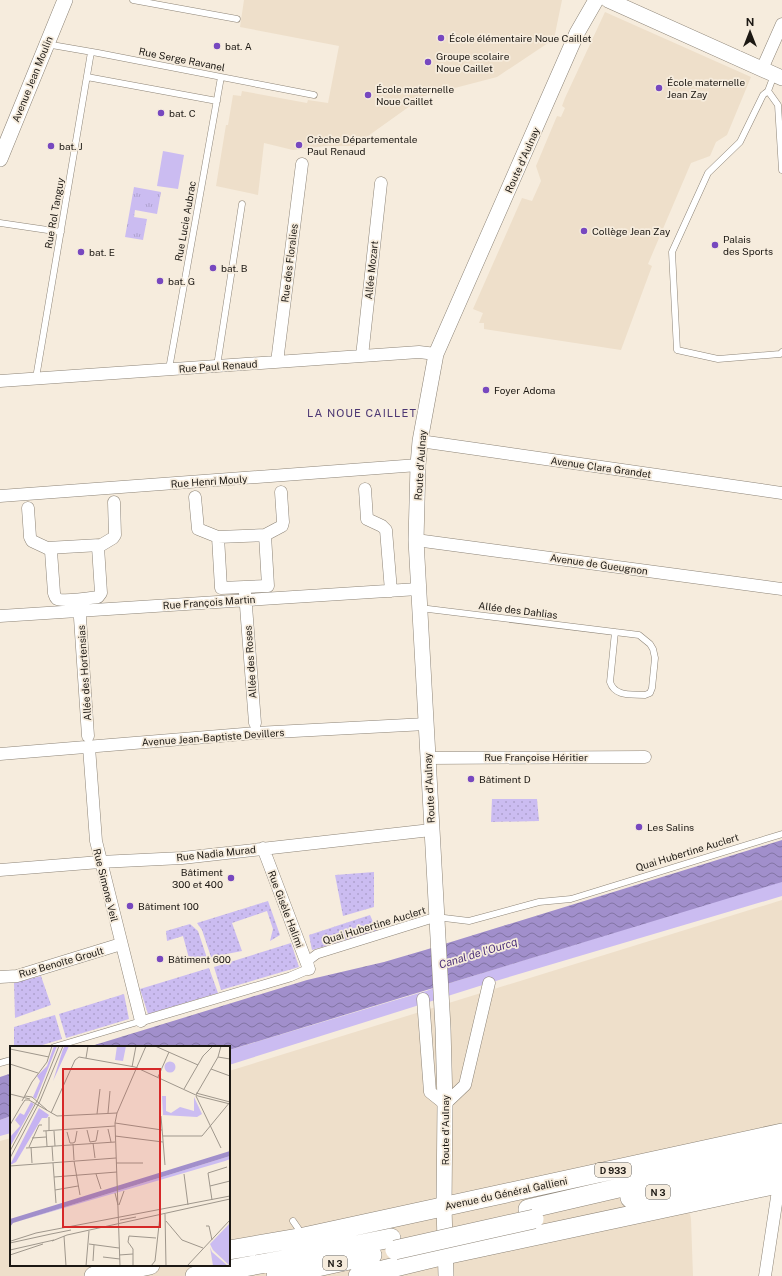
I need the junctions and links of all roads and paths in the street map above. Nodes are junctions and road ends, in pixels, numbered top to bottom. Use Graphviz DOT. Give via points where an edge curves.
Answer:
graph roads {
  1 [pos="65,0"];
  2 [pos="133,0"];
  3 [pos="596,0"];
  4 [pos="608,0"];
  5 [pos="237,19"];
  6 [pos="782,24"];
  7 [pos="46,44"];
  8 [pos="91,52"];
  9 [pos="773,74"];
  10 [pos="87,77"];
  11 [pos="221,77"];
  12 [pos="768,91"];
  13 [pos="314,95"];
  14 [pos="217,101"];
  15 [pos="0,159"];
  16 [pos="302,164"];
  17 [pos="782,170"];
  18 [pos="381,183"];
  19 [pos="242,204"];
  20 [pos="0,223"];
  21 [pos="61,232"];
  22 [pos="782,352"];
  23 [pos="436,354"];
  24 [pos="362,356"];
  25 [pos="277,362"];
  26 [pos="217,366"];
  27 [pos="169,369"];
  28 [pos="36,378"];
  29 [pos="0,380"];
  30 [pos="420,441"];
  31 [pos="418,465"];
  32 [pos="365,489"];
  33 [pos="281,492"];
  34 [pos="782,493"];
  35 [pos="0,496"];
  36 [pos="195,497"];
  37 [pos="114,502"];
  38 [pos="28,508"];
  39 [pos="265,535"];
  40 [pos="218,537"];
  41 [pos="416,540"];
  42 [pos="100,545"];
  43 [pos="47,548"];
  44 [pos="245,587"];
  45 [pos="418,589"];
  46 [pos="782,589"];
  47 [pos="391,591"];
  48 [pos="246,600"];
  49 [pos="79,605"];
  50 [pos="419,608"];
  51 [pos="0,616"];
  52 [pos="615,632"];
  53 [pos="255,723"];
  54 [pos="426,724"];
  55 [pos="89,741"];
  56 [pos="0,754"];
  57 [pos="645,757"];
  58 [pos="427,758"];
  59 [pos="431,830"];
  60 [pos="782,834"];
  61 [pos="263,848"];
  62 [pos="100,862"];
  63 [pos="0,870"];
  64 [pos="436,917"];
  65 [pos="121,944"];
  66 [pos="308,969"];
  67 [pos="0,977"];
  68 [pos="489,983"];
  69 [pos="422,999"];
  70 [pos="141,1021"];
  71 [pos="57,1046"];
  72 [pos="10,1060"];
  73 [pos="0,1063"];
  74 [pos="445,1104"];
  75 [pos="782,1133"];
  76 [pos="782,1150"];
  77 [pos="782,1165"];
  78 [pos="781,1183"];
  79 [pos="444,1207"];
  80 [pos="531,1214"];
  81 [pos="293,1221"];
  82 [pos="444,1232"];
  83 [pos="304,1237"];
  84 [pos="393,1244"];
  85 [pos="230,1250"];
  86 [pos="445,1255"];
  87 [pos="145,1266"];
  88 [pos="390,1269"];
  89 [pos="94,1276"];
  90 [pos="195,1276"];
  91 [pos="276,1276"];
  92 [pos="358,1276"];
  93 [pos="446,1276"];
  94 [pos="765,1276"];
  1 -- 7 [label="street, Avenue Jean Moulin"];
  2 -- 5 [label="lane"];
  3 -- 23 [label="street, Route d'Aulnay" via="578,34"];
  4 -- 9 [label="street"];
  6 -- 9 [label="street"];
  7 -- 8 [label="lane, Rue Serge Ravanel"];
  7 -- 15 [label="street, Avenue Jean Moulin"];
  8 -- 10 [label="lane, Rue Rol Tanguy"];
  8 -- 11 [label="lane, Rue Serge Ravanel"];
  9 -- 12 [label="lane"];
  10 -- 14 [label="lane"];
  10 -- 21 [label="lane, Rue Rol Tanguy"];
  11 -- 13 [label="lane, Rue Serge Ravanel"];
  11 -- 14 [label="lane, Rue Lucie Aubrac"];
  12 -- 17 [label="lane" via="778,105"];
  12 -- 22 [label="lane" via="763,95 740,142 708,172 672,252 677,350 718,359"];
  14 -- 27 [label="lane, Rue Lucie Aubrac"];
  16 -- 25 [label="street, Rue des Floralies"];
  18 -- 24 [label="street, Allée Mozart"];
  19 -- 26 [label="lane"];
  20 -- 21 [label="lane"];
  21 -- 28 [label="lane, Rue Rol Tanguy"];
  23 -- 24 [label="street, Rue Paul Renaud" via="419,352"];
  23 -- 30 [label="street, Route d'Aulnay"];
  24 -- 25 [label="street, Rue Paul Renaud"];
  25 -- 26 [label="street, Rue Paul Renaud"];
  26 -- 27 [label="street, Rue Paul Renaud"];
  27 -- 28 [label="street, Rue Paul Renaud"];
  28 -- 29 [label="street, Rue Paul Renaud"];
  30 -- 31 [label="street, Route d'Aulnay"];
  30 -- 34 [label="street, Avenue Clara Grandet"];
  31 -- 35 [label="street, Rue Henri Mouly"];
  31 -- 41 [label="street, Route d'Aulnay"];
  32 -- 47 [label="street" via="367,519 386,530"];
  33 -- 39 [label="street" via="282,526"];
  36 -- 40 [label="street" via="198,529"];
  37 -- 42 [label="street" via="115,535"];
  38 -- 43 [label="street" via="30,537 32,541"];
  39 -- 40 [label="street"];
  39 -- 44 [label="street" via="268,586"];
  40 -- 44 [label="street" via="221,588"];
  41 -- 45 [label="street, Route d'Aulnay"];
  41 -- 46 [label="street, Avenue de Gueugnon"];
  42 -- 43 [label="street"];
  42 -- 49 [label="street" via="97,551 100,593 98,597"];
  43 -- 49 [label="street" via="51,551 55,598"];
  44 -- 48 [label="street, Allée des Roses"];
  45 -- 47 [label="street, Rue François Martin"];
  45 -- 50 [label="street, Route d'Aulnay"];
  47 -- 48 [label="street, Rue François Martin"];
  48 -- 49 [label="street, Rue François Martin"];
  48 -- 53 [label="street, Allée des Roses"];
  49 -- 51 [label="street, Rue François Martin"];
  49 -- 55 [label="street, Allée des Hortensias"];
  50 -- 52 [label="lane, Allée des Dahlias"];
  50 -- 54 [label="street, Route d'Aulnay"];
  52 -- 52 [label="lane, Allée des Dahlias" via="610,682 612,689 618,692 648,694 652,688 655,658 650,644 639,635"];
  54 -- 55 [label="street, Avenue Jean-Baptiste Devillers"];
  54 -- 58 [label="street, Route d'Aulnay"];
  55 -- 56 [label="street, Avenue Jean-Baptiste Devillers"];
  55 -- 62 [label="street, Rue Simone Veil" via="96,841"];
  57 -- 58 [label="street, Rue Françoise Héritier"];
  58 -- 59 [label="street, Route d'Aulnay"];
  59 -- 61 [label="street, Rue Nadia Murad"];
  59 -- 64 [label="street, Route d'Aulnay"];
  60 -- 64 [label="lane, Quai Hubertine Auclert" via="571,899 539,902 469,921"];
  61 -- 62 [label="street, Rue Nadia Murad" via="182,858"];
  61 -- 66 [label="street, Rue Gisèle Halimi"];
  62 -- 63 [label="street, Rue Nadia Murad"];
  62 -- 65 [label="street, Rue Simone Veil"];
  64 -- 66 [label="street, Quai Hubertine Auclert" via="317,954 309,960"];
  64 -- 74 [label="street, Route d'Aulnay"];
  65 -- 67 [label="street, Rue Benoîte Groult" via="17,976"];
  65 -- 70 [label="street, Rue Simone Veil"];
  66 -- 70 [label="street" via="290,977"];
  68 -- 74 [label="street" via="465,1085"];
  69 -- 74 [label="street" via="430,1092"];
  70 -- 71 [label="lane"];
  72 -- 73 [label="lane"];
  74 -- 79 [label="street, Route d'Aulnay"];
  75 -- 79 [label="main road, Avenue du Général Gallieni / D 933"];
  76 -- 80 [label="main road"];
  77 -- 80 [label="main road, N 3"];
  78 -- 86 [label="main road"];
  78 -- 94 [label="street"];
  79 -- 82 [label="street, Route d'Aulnay"];
  79 -- 83 [label="main road, Avenue du Général Gallieni / D 933"];
  80 -- 84 [label="main road"];
  81 -- 83 [label="lane"];
  82 -- 86 [label="street, Route d'Aulnay"];
  82 -- 88 [label="street" via="418,1255 402,1259"];
  83 -- 85 [label="main road, Avenue du Général Gallieni / D 933"];
  84 -- 90 [label="main road"];
  84 -- 91 [label="main road, N 3"];
  86 -- 88 [label="main road"];
  86 -- 93 [label="street, Route d'Aulnay"];
  87 -- 89 [label="main road"];
  88 -- 92 [label="main road"];
}
